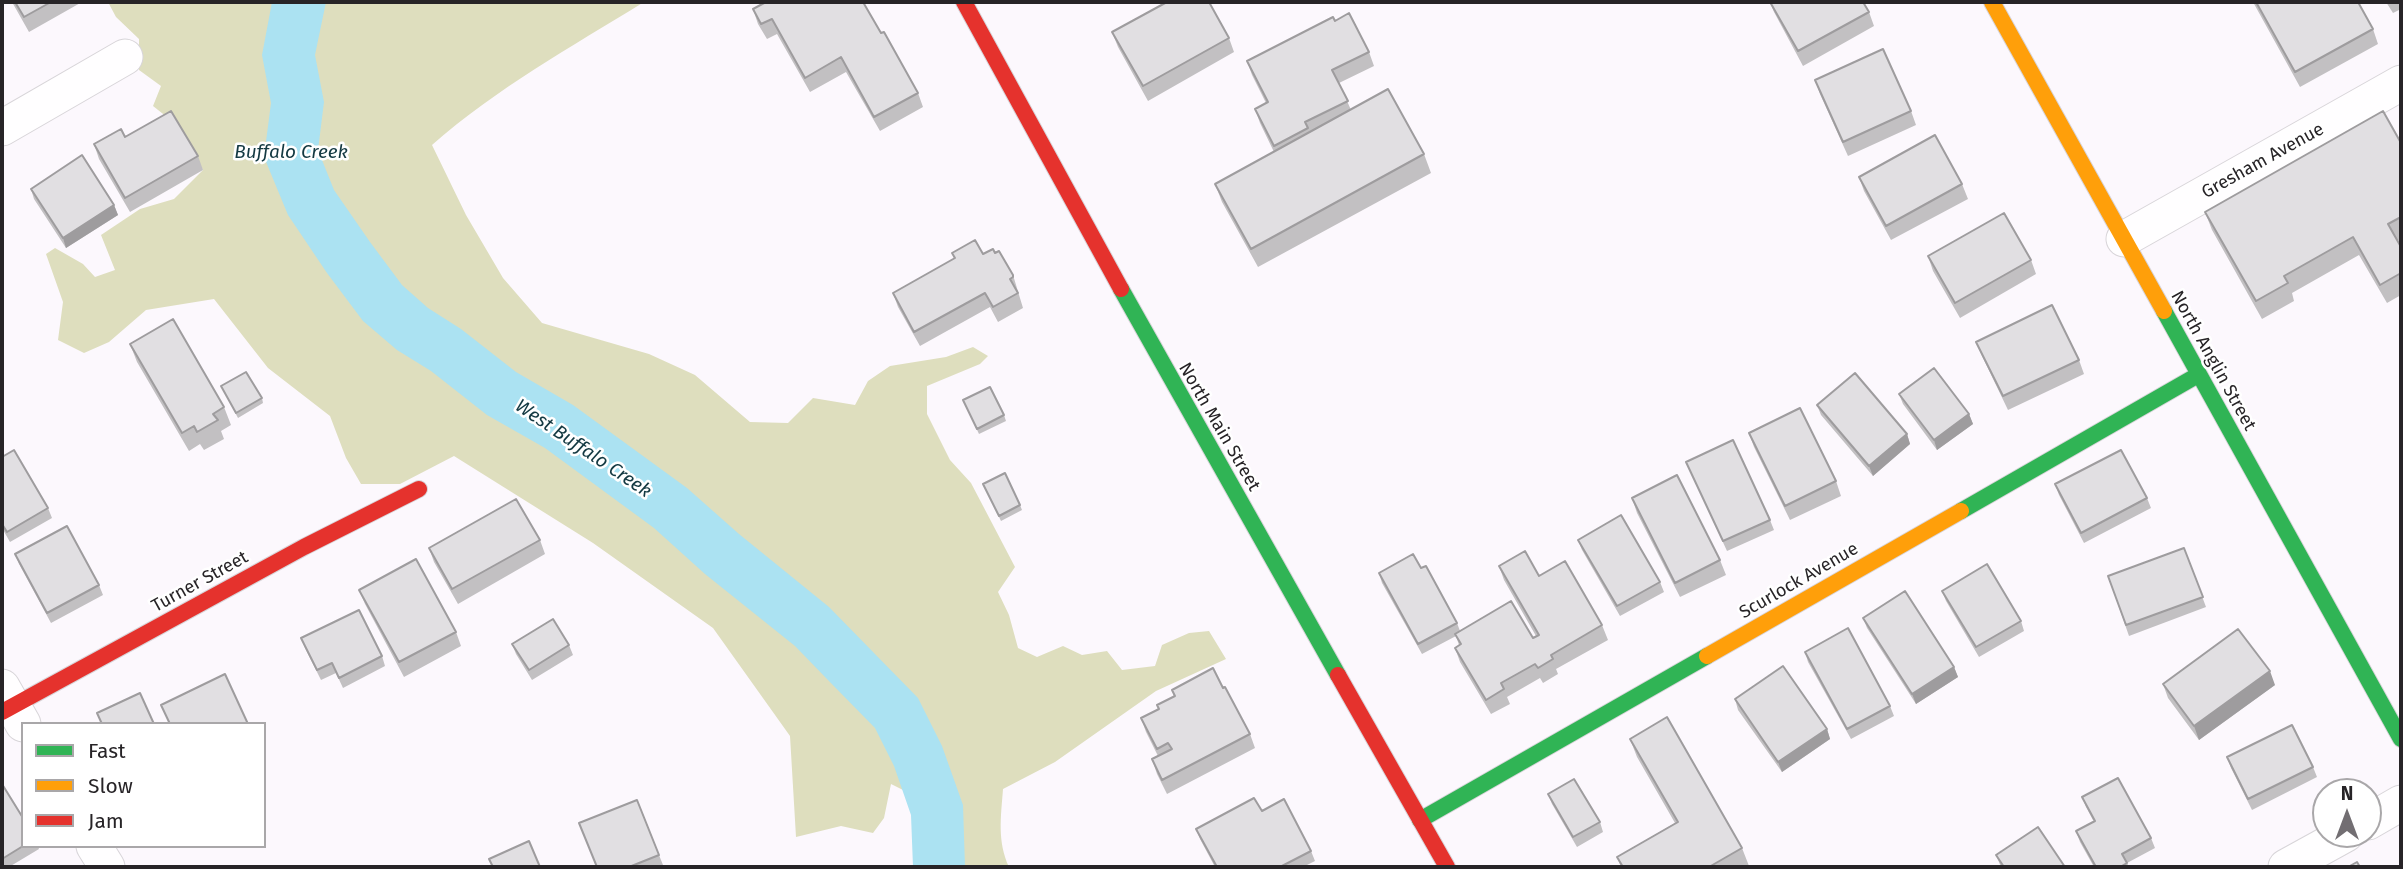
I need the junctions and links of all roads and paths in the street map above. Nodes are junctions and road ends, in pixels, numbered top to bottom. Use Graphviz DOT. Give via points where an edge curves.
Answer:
graph roads {
  1 [pos="964,2"];
  2 [pos="1992,2"];
  3 [pos="125,57"];
  4 [pos="2401,83"];
  5 [pos="2,128"];
  6 [pos="2124,239"];
  7 [pos="2198,375"];
  8 [pos="419,489"];
  9 [pos="10,707"];
  10 [pos="2401,739"];
  11 [pos="2401,803"];
  12 [pos="2382,814"];
  13 [pos="1420,820"];
  14 [pos="95,848"];
  15 [pos="2321,848"];
  16 [pos="107,867"];
  17 [pos="1447,867"];
  18 [pos="2286,867"];
  1 -- 13 [label="street, North Main Street" via="1170,380"];
  2 -- 6 [label="street, North Anglin Street"];
  3 -- 5 [label="street"];
  4 -- 6 [label="street, Gresham Avenue"];
  6 -- 7 [label="street, North Anglin Street"];
  7 -- 10 [label="street, North Anglin Street"];
  7 -- 13 [label="street, Scurlock Avenue"];
  8 -- 9 [label="street, Turner Street"];
  11 -- 12 [label="street"];
  13 -- 17 [label="street, North Main Street"];
  14 -- 16 [label="street"];
  15 -- 18 [label="street"];
}
